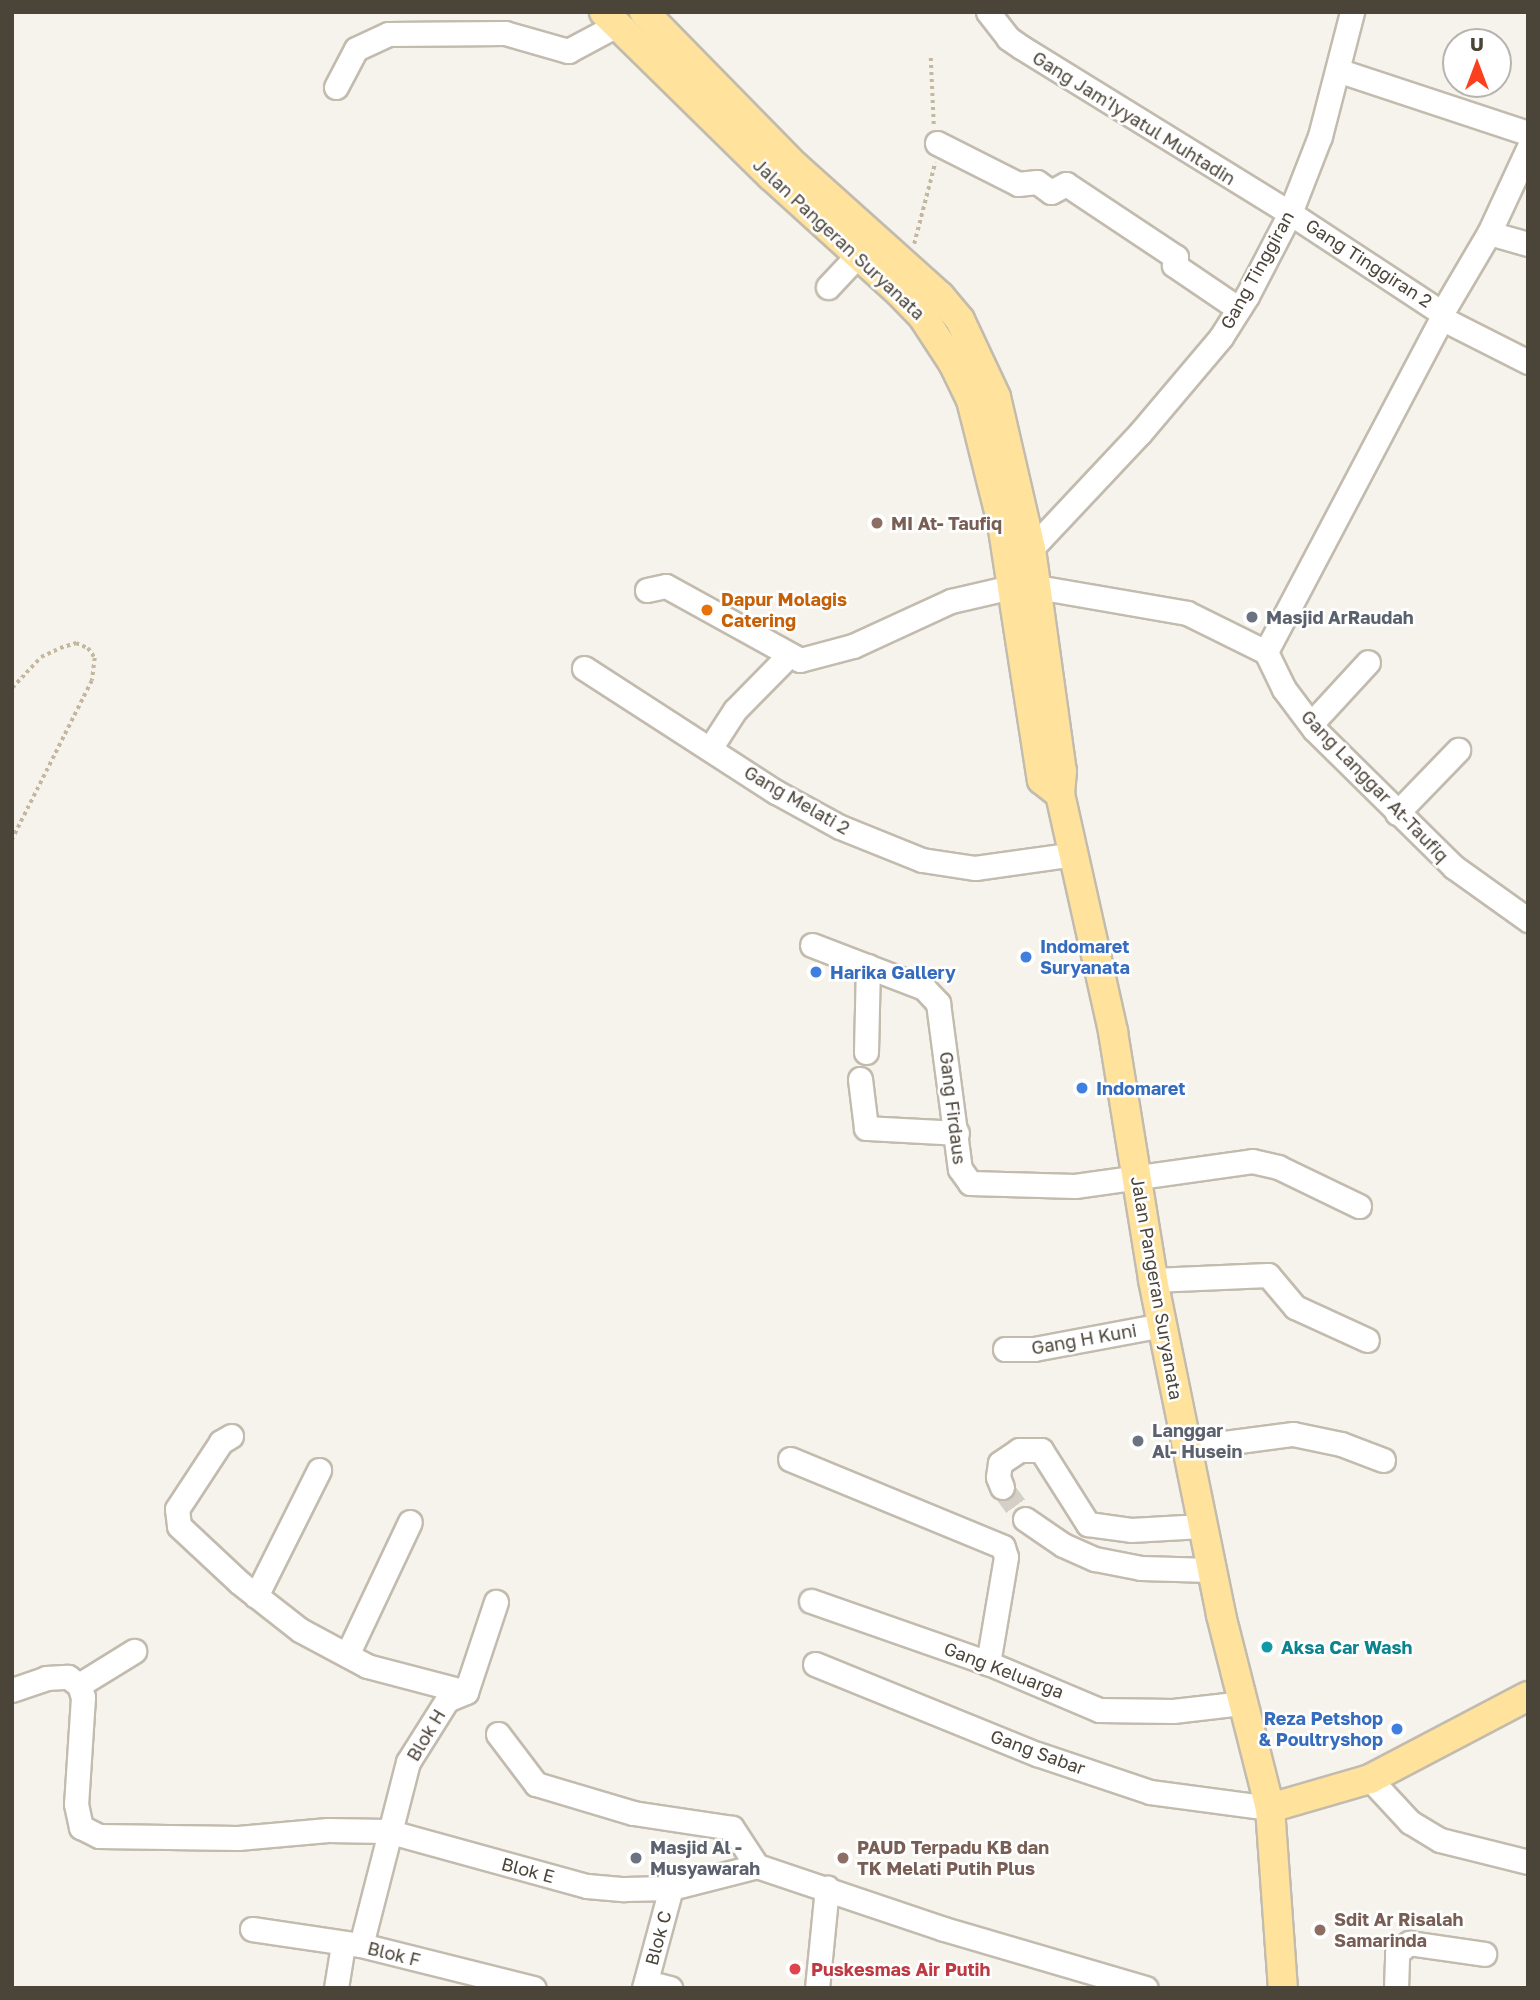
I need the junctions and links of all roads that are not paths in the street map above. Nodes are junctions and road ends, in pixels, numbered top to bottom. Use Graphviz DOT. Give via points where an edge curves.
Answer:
graph roads {
  1 [pos="643,12"];
  2 [pos="988,12"];
  3 [pos="1352,12"];
  4 [pos="611,19"];
  5 [pos="1340,71"];
  6 [pos="336,87"];
  7 [pos="1528,133"];
  8 [pos="937,143"];
  9 [pos="1528,149"];
  10 [pos="1290,213"];
  11 [pos="1489,233"];
  12 [pos="1528,244"];
  13 [pos="857,256"];
  14 [pos="828,287"];
  15 [pos="1239,309"];
  16 [pos="1444,316"];
  17 [pos="1528,362"];
  18 [pos="1019,552"];
  19 [pos="1024,587"];
  20 [pos="647,590"];
  21 [pos="1266,652"];
  22 [pos="789,655"];
  23 [pos="1368,662"];
  24 [pos="584,668"];
  25 [pos="1311,724"];
  26 [pos="711,747"];
  27 [pos="1458,750"];
  28 [pos="1397,813"];
  29 [pos="1074,854"];
  30 [pos="1528,920"];
  31 [pos="812,945"];
  32 [pos="868,966"];
  33 [pos="866,1052"];
  34 [pos="860,1079"];
  35 [pos="957,1133"];
  36 [pos="1137,1179"];
  37 [pos="1359,1206"];
  38 [pos="1153,1280"];
  39 [pos="1162,1325"];
  40 [pos="1367,1340"];
  41 [pos="1005,1349"];
  42 [pos="231,1436"];
  43 [pos="1186,1448"];
  44 [pos="790,1459"];
  45 [pos="1383,1460"];
  46 [pos="319,1471"];
  47 [pos="1002,1487"];
  48 [pos="1025,1519"];
  49 [pos="410,1522"];
  50 [pos="1202,1526"];
  51 [pos="1211,1570"];
  52 [pos="256,1596"];
  53 [pos="811,1601"];
  54 [pos="496,1602"];
  55 [pos="134,1651"];
  56 [pos="347,1655"];
  57 [pos="988,1662"];
  58 [pos="816,1664"];
  59 [pos="79,1685"];
  60 [pos="12,1690"];
  61 [pos="467,1692"];
  62 [pos="1242,1703"];
  63 [pos="1523,1704"];
  64 [pos="498,1734"];
  65 [pos="1370,1779"];
  66 [pos="1270,1808"];
  67 [pos="387,1831"];
  68 [pos="1528,1863"];
  69 [pos="757,1866"];
  70 [pos="827,1887"];
  71 [pos="671,1888"];
  72 [pos="252,1929"];
  73 [pos="352,1945"];
  74 [pos="1484,1954"];
  75 [pos="500,1984"];
  76 [pos="645,1985"];
  77 [pos="1116,1985"];
  78 [pos="336,1988"];
  79 [pos="534,1988"];
  80 [pos="670,1988"];
  81 [pos="817,1988"];
  82 [pos="1146,1988"];
  83 [pos="1283,1988"];
  84 [pos="1396,1988"];
  1 -- 18 [label="main road, Jalan Pangeran Suryanata" via="796,166 940,296 960,320 996,397"];
  2 -- 10 [label="street, Gang Jam'Iyyatul Muhtadin" via="1007,38"];
  3 -- 5 [label="street, Gang Tinggiran"];
  4 -- 6 [label="street" via="568,51 505,33 388,34 356,49"];
  4 -- 13 [label="main road, Jalan Pangeran Suryanata"];
  5 -- 7 [label="street"];
  5 -- 10 [label="street, Gang Tinggiran"];
  8 -- 15 [label="street" via="1018,184 1037,182 1051,192 1066,184 1176,257 1174,265"];
  9 -- 11 [label="street"];
  10 -- 15 [label="street, Gang Tinggiran"];
  10 -- 16 [label="street, Gang Tinggiran 2"];
  11 -- 12 [label="street"];
  11 -- 16 [label="street"];
  13 -- 14 [label="street"];
  13 -- 18 [label="main road, Jalan Pangeran Suryanata" via="923,317 953,363 971,400"];
  15 -- 18 [label="street, Gang Tinggiran" via="1140,433"];
  16 -- 17 [label="street, Gang Tinggiran 2"];
  16 -- 21 [label="street"];
  18 -- 19 [label="main road, Jalan Pangeran Suryanata"];
  19 -- 21 [label="street" via="1187,613"];
  19 -- 22 [label="street" via="951,601 820,657 800,660"];
  19 -- 29 [label="main road, Jalan Pangeran Suryanata"];
  20 -- 22 [label="street" via="666,586"];
  21 -- 25 [label="street, Gang Langgar At-Taufiq" via="1284,689"];
  22 -- 26 [label="street" via="735,710"];
  23 -- 25 [label="street"];
  24 -- 26 [label="street, Gang Melati 2"];
  25 -- 28 [label="street, Gang Langgar At-Taufiq"];
  26 -- 29 [label="street, Gang Melati 2" via="776,792 840,827 922,860 975,868"];
  27 -- 28 [label="street"];
  28 -- 30 [label="street, Gang Langgar At-Taufiq" via="1454,866"];
  29 -- 36 [label="main road, Jalan Pangeran Suryanata" via="1113,1032"];
  31 -- 32 [label="street, Gang Firdaus"];
  32 -- 33 [label="street"];
  32 -- 35 [label="street, Gang Firdaus" via="924,988 938,1003"];
  34 -- 35 [label="street" via="866,1128"];
  35 -- 36 [label="street, Gang Firdaus" via="963,1176 979,1186 1075,1186"];
  36 -- 37 [label="street" via="1252,1161 1278,1167"];
  36 -- 38 [label="main road, Jalan Pangeran Suryanata"];
  38 -- 39 [label="main road, Jalan Pangeran Suryanata"];
  38 -- 40 [label="street" via="1268,1275 1295,1307"];
  39 -- 41 [label="street, Gang H Kuni" via="1034,1349"];
  39 -- 43 [label="main road, Jalan Pangeran Suryanata"];
  42 -- 52 [label="street" via="221,1442 176,1517 179,1526"];
  43 -- 45 [label="street" via="1293,1434 1341,1444"];
  43 -- 50 [label="main road, Jalan Pangeran Suryanata"];
  44 -- 57 [label="street" via="1003,1547 1006,1557"];
  46 -- 52 [label="street"];
  47 -- 50 [label="street" via="1000,1463 1019,1450 1041,1450 1088,1524 1131,1530"];
  48 -- 51 [label="street" via="1063,1545 1096,1559 1141,1568"];
  49 -- 56 [label="street"];
  50 -- 51 [label="main road, Jalan Pangeran Suryanata"];
  51 -- 62 [label="main road, Jalan Pangeran Suryanata"];
  52 -- 56 [label="street" via="300,1630"];
  53 -- 57 [label="street, Gang Keluarga"];
  54 -- 61 [label="street"];
  55 -- 59 [label="street"];
  56 -- 61 [label="street" via="380,1670"];
  57 -- 62 [label="street, Gang Keluarga" via="1099,1710 1173,1711"];
  58 -- 66 [label="street, Gang Sabar" via="1037,1754 1150,1791"];
  59 -- 60 [label="street" via="68,1677 46,1678"];
  59 -- 67 [label="street, Blok E" via="83,1698 76,1804 81,1827 99,1836 238,1838 328,1830"];
  61 -- 67 [label="street, Blok H" via="447,1700 408,1762"];
  62 -- 66 [label="main road, Jalan Pangeran Suryanata"];
  63 -- 65 [label="main road"];
  64 -- 69 [label="street" via="536,1784 633,1813 732,1828"];
  65 -- 66 [label="main road"];
  65 -- 68 [label="street" via="1410,1822 1440,1840"];
  66 -- 83 [label="main road, Jalan Pangeran Suryanata"];
  67 -- 71 [label="street, Blok E" via="587,1886"];
  67 -- 73 [label="street, Blok H"];
  69 -- 70 [label="street"];
  69 -- 71 [label="street, Blok E"];
  70 -- 77 [label="street"];
  70 -- 81 [label="street"];
  71 -- 76 [label="street, Blok C"];
  72 -- 73 [label="street, Blok F"];
  73 -- 75 [label="street, Blok F"];
  73 -- 78 [label="street, Blok H"];
  74 -- 84 [label="street" via="1422,1941 1409,1943 1397,1953"];
  75 -- 79 [label="street, Blok F"];
  76 -- 80 [label="street"];
  77 -- 82 [label="street"];
}
